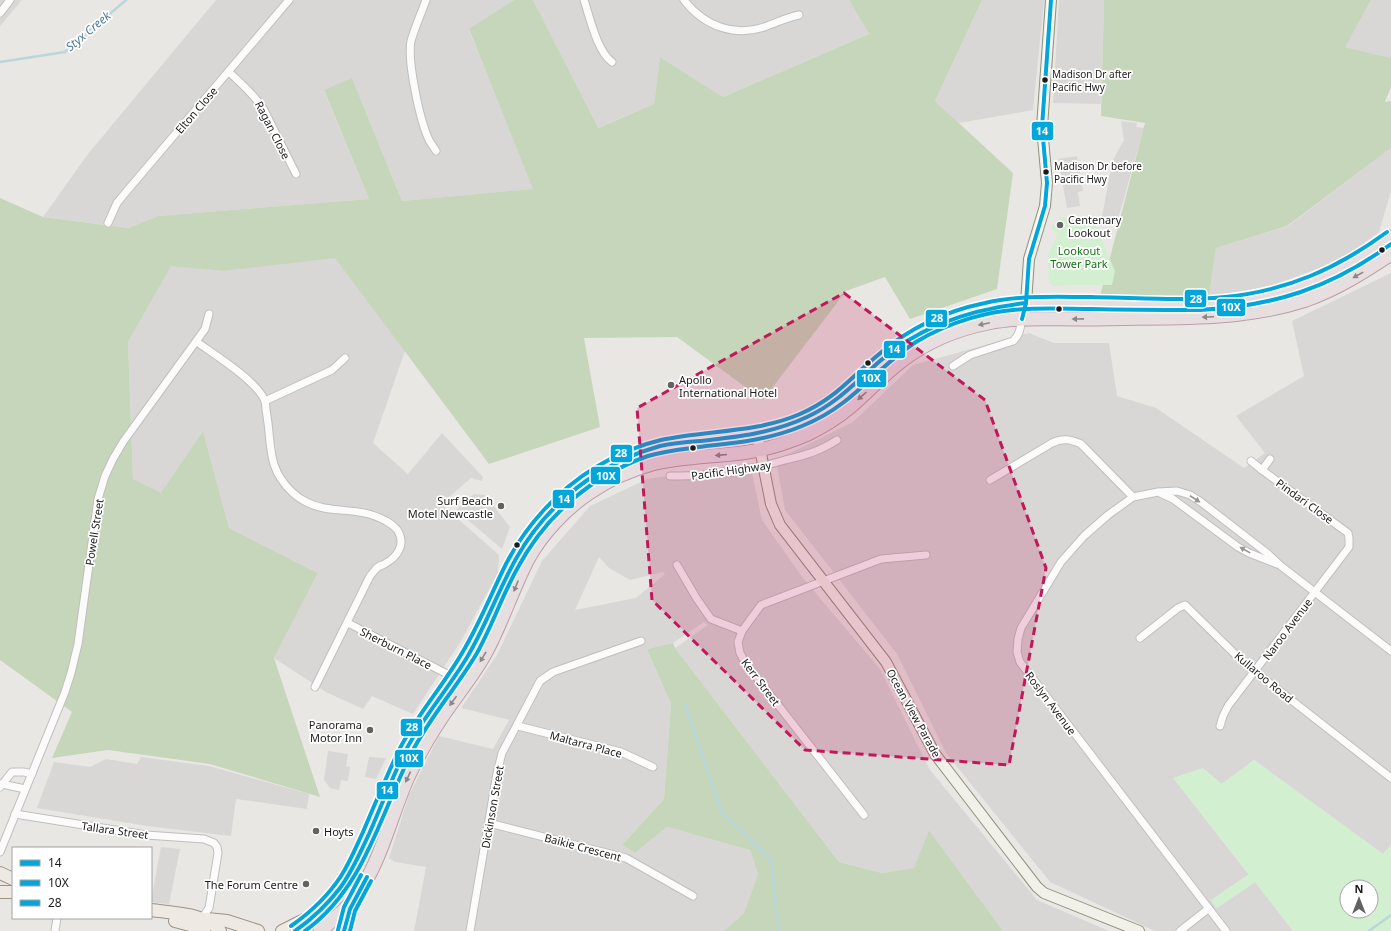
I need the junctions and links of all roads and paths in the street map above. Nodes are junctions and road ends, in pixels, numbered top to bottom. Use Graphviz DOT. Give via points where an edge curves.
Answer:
graph roads {
  1 [pos="10,0"];
  2 [pos="290,0"];
  3 [pos="426,0"];
  4 [pos="584,0"];
  5 [pos="684,0"];
  6 [pos="1052,0"];
  7 [pos="0,12"];
  8 [pos="799,15"];
  9 [pos="612,62"];
  10 [pos="229,72"];
  11 [pos="436,150"];
  12 [pos="296,174"];
  13 [pos="108,223"];
  14 [pos="1391,237"];
  15 [pos="1391,254"];
  16 [pos="1026,303"];
  17 [pos="209,314"];
  18 [pos="1022,319"];
  19 [pos="197,342"];
  20 [pos="345,358"];
  21 [pos="953,366"];
  22 [pos="265,401"];
  23 [pos="757,434"];
  24 [pos="837,440"];
  25 [pos="760,450"];
  26 [pos="1270,459"];
  27 [pos="1251,461"];
  28 [pos="763,467"];
  29 [pos="1262,470"];
  30 [pos="670,476"];
  31 [pos="990,480"];
  32 [pos="1158,492"];
  33 [pos="1133,497"];
  34 [pos="1348,533"];
  35 [pos="926,555"];
  36 [pos="677,565"];
  37 [pos="1281,566"];
  38 [pos="823,581"];
  39 [pos="1315,592"];
  40 [pos="348,622"];
  41 [pos="742,632"];
  42 [pos="1140,638"];
  43 [pos="641,641"];
  44 [pos="1391,651"];
  45 [pos="1255,671"];
  46 [pos="453,677"];
  47 [pos="466,684"];
  48 [pos="315,687"];
  49 [pos="518,726"];
  50 [pos="1220,726"];
  51 [pos="653,767"];
  52 [pos="32,774"];
  53 [pos="1391,778"];
  54 [pos="1,786"];
  55 [pos="26,789"];
  56 [pos="15,814"];
  57 [pos="864,815"];
  58 [pos="489,823"];
  59 [pos="0,852"];
  60 [pos="0,873"];
  61 [pos="12,879"];
  62 [pos="0,886"];
  63 [pos="0,892"];
  64 [pos="12,892"];
  65 [pos="693,896"];
  66 [pos="352,901"];
  67 [pos="1208,909"];
  68 [pos="152,910"];
  69 [pos="318,913"];
  70 [pos="152,917"];
  71 [pos="202,918"];
  72 [pos="57,919"];
  73 [pos="185,927"];
  74 [pos="55,931"];
  75 [pos="204,931"];
  76 [pos="220,931"];
  77 [pos="258,931"];
  78 [pos="282,931"];
  79 [pos="295,931"];
  80 [pos="320,931"];
  81 [pos="344,931"];
  82 [pos="470,931"];
  83 [pos="1139,931"];
  84 [pos="1180,931"];
  85 [pos="1226,931"];
  1 -- 7 [label="street"];
  2 -- 10 [label="street, Elton Close"];
  3 -- 11 [label="street" via="411,41 410,56 425,130"];
  4 -- 9 [label="street" via="598,41 606,58"];
  5 -- 8 [label="street" via="700,17 711,24 732,30 755,29"];
  6 -- 16 [label="street" via="1042,127 1047,182 1045,206 1029,259"];
  10 -- 12 [label="street, Ragan Close" via="261,105"];
  10 -- 13 [label="street, Elton Close" via="117,203"];
  14 -- 16 [label="highway" via="1361,259 1325,278 1280,294 1255,299 1225,304"];
  15 -- 18 [label="highway, Pacific Highway, one-way" via="1366,271 1310,299 1246,314 1204,317"];
  16 -- 18 [label="street"];
  16 -- 23 [label="highway" via="984,309 934,326 899,346 847,393 822,410 780,429"];
  17 -- 19 [label="street, Powell Street" via="205,329"];
  18 -- 21 [label="street" via="1019,334 1013,341 970,355"];
  18 -- 25 [label="highway, Pacific Highway, one-way" via="971,326 934,341 916,350 847,410 827,423 785,443"];
  19 -- 22 [label="street" via="242,375"];
  19 -- 52 [label="street, Powell Street" via="123,442 105,476 98,499 78,644 71,673"];
  20 -- 22 [label="street" via="332,370"];
  22 -- 40 [label="street, Sherburn Place" via="270,452 274,466 292,492 307,502 323,508 365,512 380,517 392,524 399,533 401,544 397,555 378,567 370,576"];
  23 -- 25 [label="street, Ocean View Parade"];
  23 -- 46 [label="highway" via="658,447 614,464 578,486 560,502 517,556 471,650"];
  24 -- 28 [label="street, Pacific Highway" via="822,450"];
  25 -- 28 [label="street, Ocean View Parade"];
  25 -- 47 [label="highway, Pacific Highway, one-way" via="655,463 636,468 588,494 569,509 529,557 498,629"];
  26 -- 29 [label="street"];
  27 -- 29 [label="street, Pindari Close"];
  28 -- 30 [label="street, Pacific Highway" via="714,474"];
  28 -- 38 [label="street, Ocean View Parade" via="774,514"];
  29 -- 34 [label="street, Pindari Close"];
  31 -- 33 [label="street" via="1058,440 1073,440 1081,444"];
  32 -- 33 [label="street, Roslyn Avenue"];
  37 -- 32 [label="street, Roslyn Avenue, one-way" via="1238,546 1173,499"];
  32 -- 37 [label="street, Roslyn Avenue, one-way" via="1177,491 1190,495"];
  33 -- 67 [label="street, Roslyn Avenue" via="1084,536 1061,562 1021,628 1017,652 1020,662"];
  34 -- 39 [label="street, Naroo Avenue" via="1350,543 1347,552"];
  35 -- 38 [label="street, Kerr Street" via="881,559"];
  36 -- 41 [label="street" via="696,599 711,619"];
  37 -- 39 [label="street, Roslyn Avenue"];
  38 -- 41 [label="street, Kerr Street" via="761,605"];
  38 -- 83 [label="street, Ocean View Parade" via="886,662 935,754 1037,887 1044,893"];
  39 -- 44 [label="street, Roslyn Avenue"];
  39 -- 45 [label="street, Naroo Avenue"];
  40 -- 46 [label="street, Sherburn Place"];
  40 -- 48 [label="street, Sherburn Place"];
  41 -- 57 [label="street, Kerr Street" via="738,642 746,664"];
  42 -- 45 [label="street, Kullaroo Road" via="1185,605"];
  43 -- 49 [label="street, Dickinson Street" via="545,677 540,681"];
  45 -- 50 [label="street, Naroo Avenue" via="1228,706"];
  45 -- 53 [label="street, Kullaroo Road"];
  46 -- 47 [label="street, Sherburn Place"];
  46 -- 69 [label="highway" via="397,766 352,872"];
  47 -- 66 [label="highway, Pacific Highway, one-way" via="422,749 407,780 374,865"];
  49 -- 51 [label="street, Maltarra Place" via="621,752"];
  49 -- 58 [label="street, Dickinson Street" via="502,753"];
  52 -- 54 [label="street" via="12,772"];
  52 -- 55 [label="street, Powell Street"];
  54 -- 55 [label="street"];
  55 -- 56 [label="street, Powell Street"];
  56 -- 59 [label="street, Powell Street"];
  56 -- 71 [label="street, Tallara Street" via="146,835 204,839 214,843 218,847 218,853 209,908"];
  58 -- 65 [label="street, Baikie Crescent" via="626,858"];
  58 -- 82 [label="street, Dickinson Street"];
  60 -- 61 [label="main road"];
  60 -- 62 [label="main road"];
  63 -- 64 [label="main road"];
  66 -- 80 [label="highway, Pacific Highway"];
  66 -- 81 [label="street"];
  67 -- 84 [label="street"];
  67 -- 85 [label="street, Roslyn Avenue"];
  68 -- 71 [label="main road"];
  69 -- 78 [label="main road"];
  69 -- 79 [label="highway"];
  70 -- 73 [label="main road"];
  71 -- 76 [label="main road"];
  71 -- 77 [label="main road" via="227,921"];
  72 -- 74 [label="street"];
  73 -- 75 [label="main road" via="190,925"];
}
